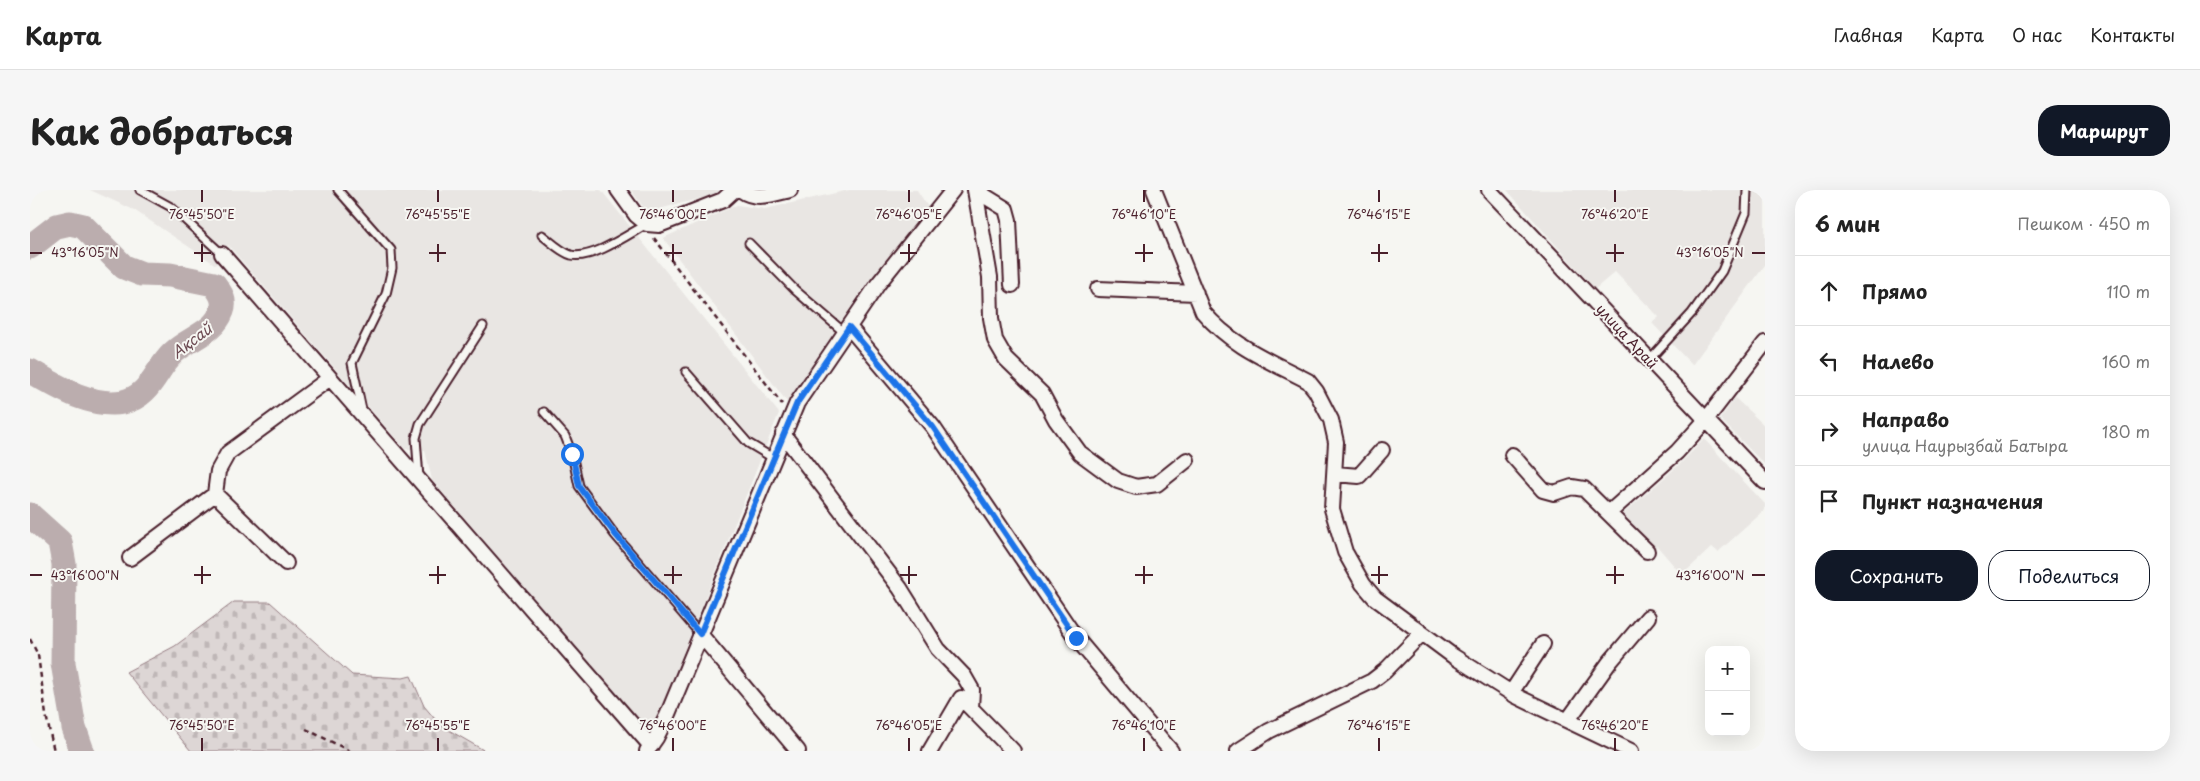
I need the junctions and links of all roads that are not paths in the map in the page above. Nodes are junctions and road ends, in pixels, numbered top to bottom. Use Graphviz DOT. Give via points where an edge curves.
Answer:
graph roads {
  1 [pos="140,190"];
  2 [pos="338,190"];
  3 [pos="618,190"];
  4 [pos="734,190"];
  5 [pos="741,190"];
  6 [pos="790,190"];
  7 [pos="953,190"];
  8 [pos="975,190"];
  9 [pos="1154,190"];
  10 [pos="1489,190"];
  11 [pos="1747,190"];
  12 [pos="648,224"];
  13 [pos="542,235"];
  14 [pos="749,243"];
  15 [pos="222,254"];
  16 [pos="1012,285"];
  17 [pos="1098,289"];
  18 [pos="1196,293"];
  19 [pos="483,326"];
  20 [pos="847,330"];
  21 [pos="1765,343"];
  22 [pos="1649,360"];
  23 [pos="686,372"];
  24 [pos="330,378"];
  25 [pos="544,412"];
  26 [pos="363,416"];
  27 [pos="1706,421"];
  28 [pos="783,434"];
  29 [pos="1382,450"];
  30 [pos="1512,455"];
  31 [pos="773,458"];
  32 [pos="1187,460"];
  33 [pos="1335,474"];
  34 [pos="420,481"];
  35 [pos="1765,482"];
  36 [pos="215,494"];
  37 [pos="1610,512"];
  38 [pos="1646,550"];
  39 [pos="130,558"];
  40 [pos="286,563"];
  41 [pos="1648,617"];
  42 [pos="1422,633"];
  43 [pos="700,634"];
  44 [pos="1543,644"];
  45 [pos="1511,693"];
  46 [pos="971,708"];
  47 [pos="1568,720"];
  48 [pos="649,749"];
  49 [pos="798,751"];
  50 [pos="930,751"];
  51 [pos="1013,751"];
  52 [pos="1170,751"];
  53 [pos="1238,751"];
  54 [pos="1631,751"];
  1 -- 15 [label="lane" via="171,206"];
  2 -- 26 [label="lane" via="391,250 392,268 386,294 352,363"];
  3 -- 12 [label="street" via="636,215"];
  4 -- 12 [label="street" via="723,200 659,225"];
  5 -- 6 [label="street" via="760,197"];
  7 -- 20 [label="street" via="878,284"];
  8 -- 16 [label="street" via="1006,209"];
  8 -- 32 [label="street" via="990,277 991,318 996,340 1006,359 1042,394 1080,453 1118,481 1136,486 1157,484"];
  9 -- 18 [label="street"];
  10 -- 22 [label="street, улица Арай"];
  11 -- 22 [label="lane" via="1746,213 1722,271 1692,312"];
  12 -- 13 [label="lane" via="583,256 569,254"];
  14 -- 20 [label="lane" via="795,290"];
  15 -- 24 [label="street"];
  17 -- 18 [label="street"];
  18 -- 33 [label="street" via="1203,312 1235,343 1308,381 1316,391 1331,420 1336,442"];
  19 -- 34 [label="lane" via="420,424 416,438"];
  20 -- 28 [label="street" via="793,412"];
  20 -- 52 [label="street" via="933,427 1076,638"];
  21 -- 27 [label="street"];
  22 -- 27 [label="street, улица Арай"];
  23 -- 31 [label="lane" via="748,443"];
  24 -- 26 [label="street"];
  24 -- 36 [label="street" via="228,453 218,471"];
  25 -- 43 [label="lane" via="565,436 579,486 615,534"];
  26 -- 34 [label="street"];
  27 -- 35 [label="street, улица Арай"];
  27 -- 37 [label="street" via="1677,452"];
  28 -- 31 [label="street"];
  28 -- 46 [label="street" via="900,588 938,649 964,676 972,690"];
  29 -- 33 [label="street" via="1358,476"];
  30 -- 37 [label="street" via="1543,490 1554,493 1572,487 1584,489"];
  31 -- 43 [label="street"];
  33 -- 42 [label="street" via="1332,510 1345,552 1375,598"];
  34 -- 48 [label="street"];
  36 -- 39 [label="street"];
  36 -- 40 [label="street"];
  37 -- 38 [label="street"];
  41 -- 47 [label="street" via="1608,663"];
  42 -- 45 [label="street"];
  42 -- 53 [label="street" via="1372,681 1269,730"];
  43 -- 48 [label="street" via="667,716"];
  43 -- 49 [label="street"];
  44 -- 45 [label="street"];
  45 -- 47 [label="street"];
  46 -- 50 [label="street" via="961,698"];
  46 -- 51 [label="street"];
  47 -- 54 [label="street"];
}
